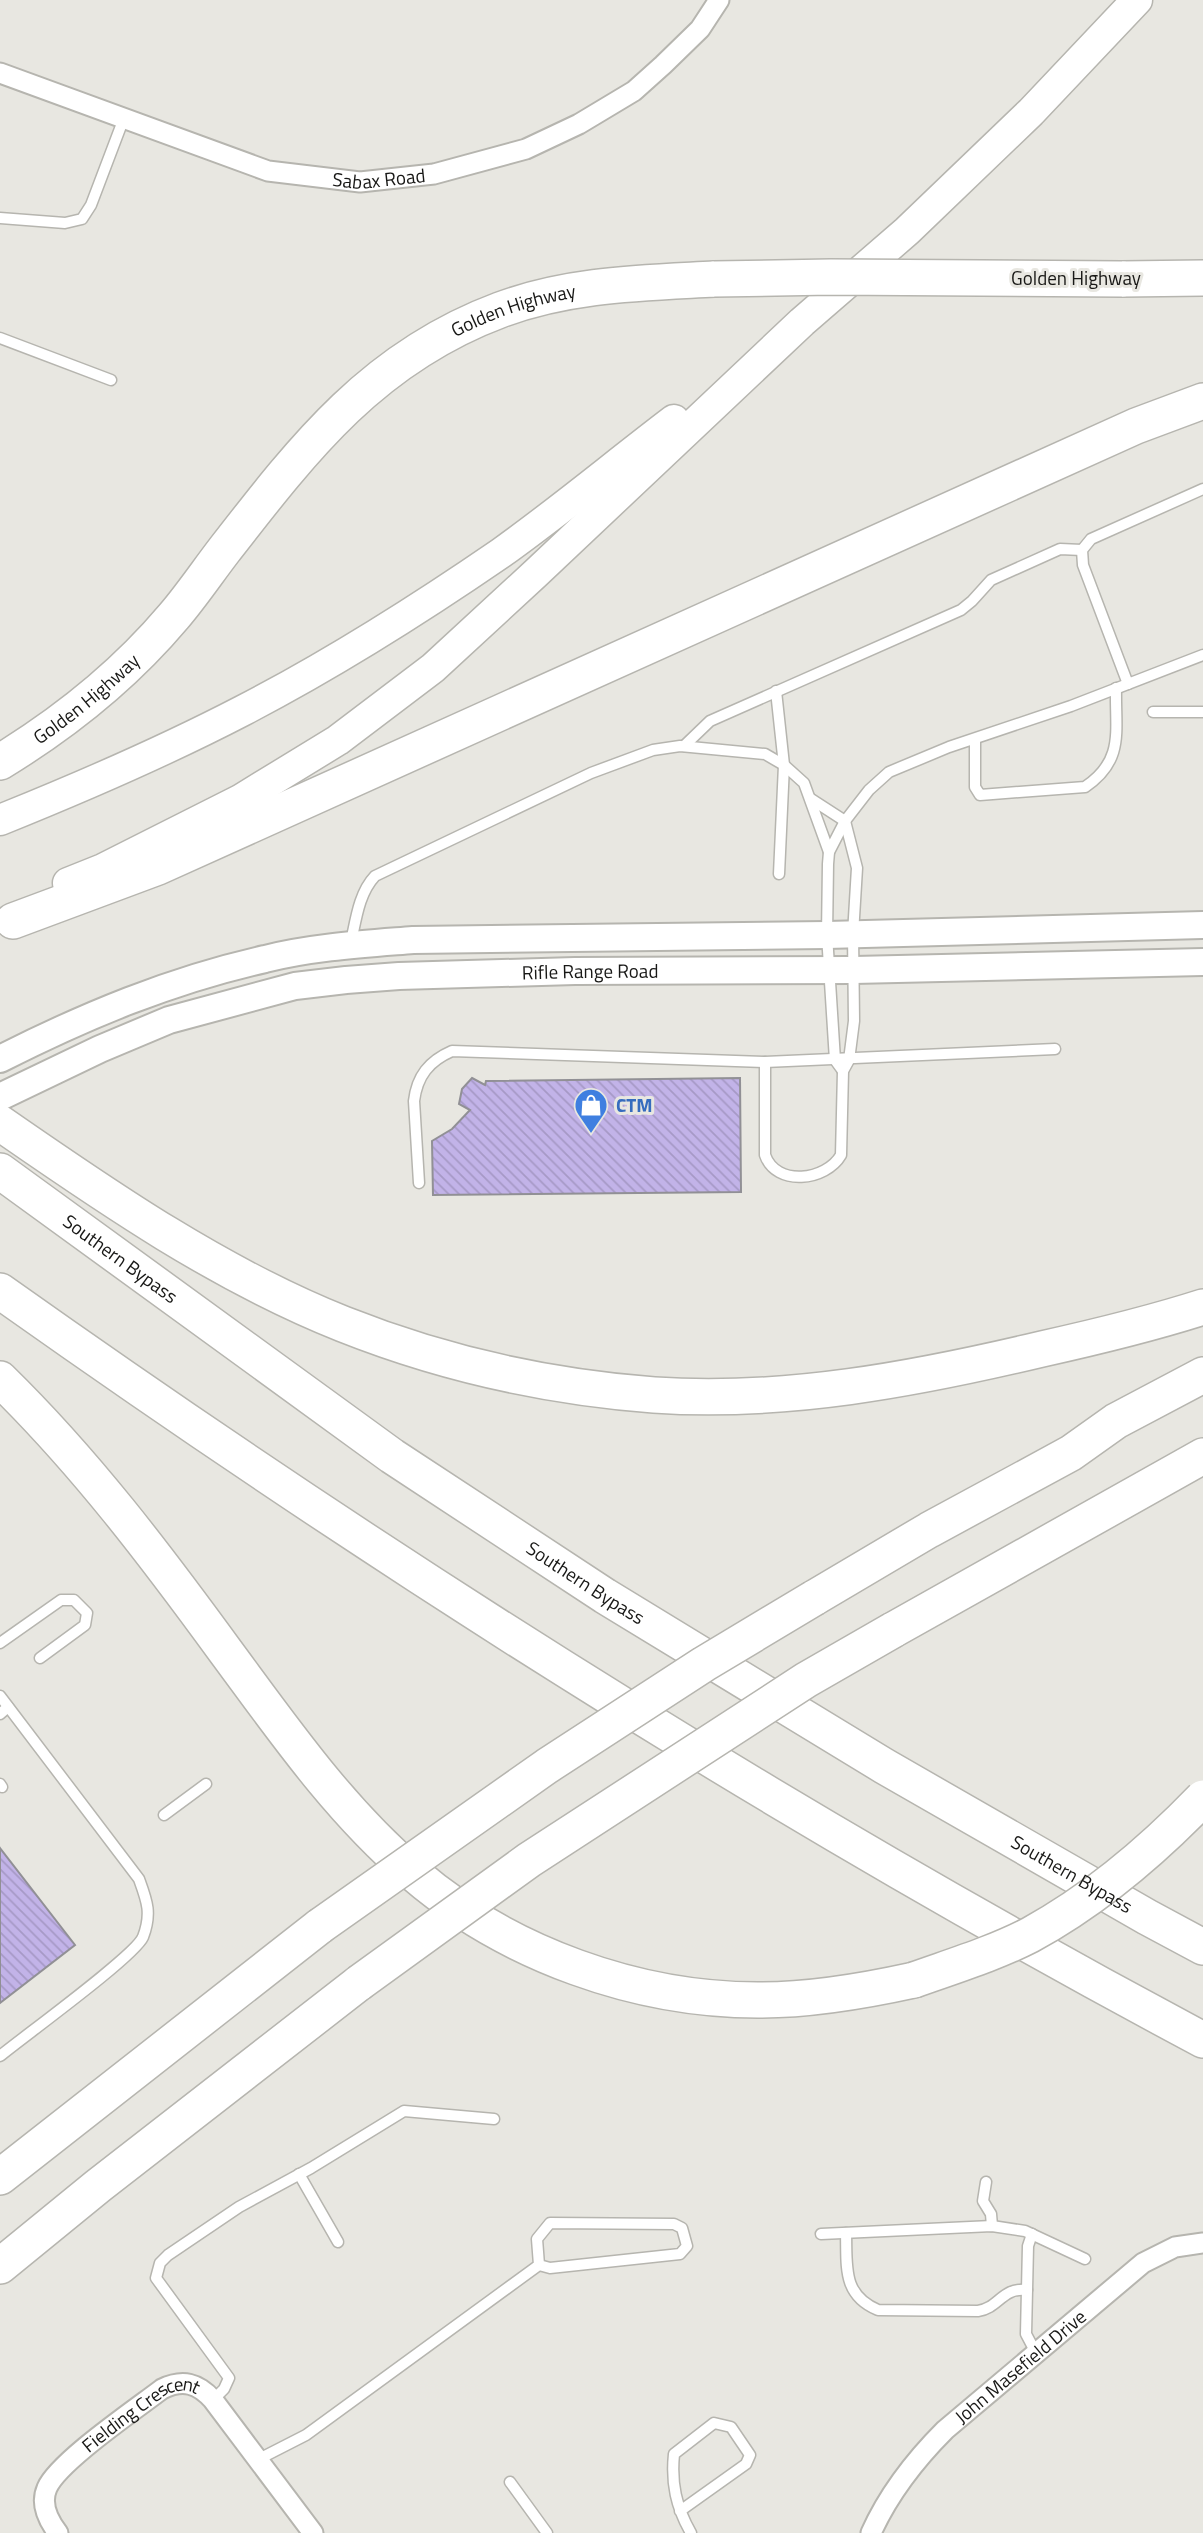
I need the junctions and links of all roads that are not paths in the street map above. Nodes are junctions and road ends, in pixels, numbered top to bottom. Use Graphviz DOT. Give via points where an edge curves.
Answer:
graph roads {
  1 [pos="719,0"];
  2 [pos="1137,0"];
  3 [pos="0,73"];
  4 [pos="124,117"];
  5 [pos="0,218"];
  6 [pos="1203,278"];
  7 [pos="802,322"];
  8 [pos="0,338"];
  9 [pos="111,380"];
  10 [pos="1203,401"];
  11 [pos="1203,489"];
  12 [pos="1082,550"];
  13 [pos="1203,655"];
  14 [pos="1128,684"];
  15 [pos="1116,688"];
  16 [pos="776,691"];
  17 [pos="1153,712"];
  18 [pos="1203,712"];
  19 [pos="975,739"];
  20 [pos="684,746"];
  21 [pos="0,762"];
  22 [pos="784,765"];
  23 [pos="811,799"];
  24 [pos="0,821"];
  25 [pos="845,821"];
  26 [pos="829,852"];
  27 [pos="779,874"];
  28 [pos="7,923"];
  29 [pos="1203,925"];
  30 [pos="853,934"];
  31 [pos="827,935"];
  32 [pos="350,945"];
  33 [pos="1203,962"];
  34 [pos="842,970"];
  35 [pos="1055,1049"];
  36 [pos="0,1059"];
  37 [pos="835,1060"];
  38 [pos="849,1060"];
  39 [pos="765,1062"];
  40 [pos="843,1071"];
  41 [pos="0,1097"];
  42 [pos="0,1123"];
  43 [pos="0,1171"];
  44 [pos="419,1182"];
  45 [pos="0,1291"];
  46 [pos="1203,1307"];
  47 [pos="1203,1375"];
  48 [pos="0,1378"];
  49 [pos="1203,1455"];
  50 [pos="0,1643"];
  51 [pos="40,1658"];
  52 [pos="0,1696"];
  53 [pos="4,1710"];
  54 [pos="206,1784"];
  55 [pos="1203,1798"];
  56 [pos="164,1815"];
  57 [pos="1203,1947"];
  58 [pos="1203,2039"];
  59 [pos="0,2056"];
  60 [pos="494,2119"];
  61 [pos="299,2174"];
  62 [pos="0,2177"];
  63 [pos="986,2182"];
  64 [pos="992,2226"];
  65 [pos="846,2233"];
  66 [pos="821,2234"];
  67 [pos="1032,2234"];
  68 [pos="338,2242"];
  69 [pos="1203,2243"];
  70 [pos="1085,2259"];
  71 [pos="539,2265"];
  72 [pos="0,2266"];
  73 [pos="1027,2290"];
  74 [pos="1036,2353"];
  75 [pos="213,2400"];
  76 [pos="259,2459"];
  77 [pos="510,2483"];
  78 [pos="680,2511"];
  79 [pos="58,2533"];
  80 [pos="313,2533"];
  81 [pos="547,2533"];
  82 [pos="691,2533"];
  83 [pos="871,2533"];
  1 -- 4 [label="street, Sabax Road" via="700,29 663,65 634,90 579,124 526,149 434,174 360,182 268,171"];
  2 -- 7 [label="main road" via="1031,112 907,231"];
  3 -- 4 [label="street, Sabax Road"];
  4 -- 5 [label="lane" via="82,219 65,223"];
  6 -- 21 [label="highway, Golden Highway, bridge" via="831,276 622,284 536,298 464,325 375,380 317,435 174,616 129,664 74,711"];
  7 -- 24 [label="main road" via="502,552 404,617 243,710"];
  7 -- 28 [label="main road" via="433,667 338,740 240,800 64,885"];
  8 -- 9 [label="lane"];
  10 -- 28 [label="highway" via="1124,432 158,867"];
  11 -- 12 [label="lane" via="1091,539"];
  12 -- 14 [label="lane" via="1083,565"];
  12 -- 16 [label="lane" via="1060,549 991,580 961,610"];
  13 -- 14 [label="lane"];
  14 -- 15 [label="lane"];
  15 -- 19 [label="lane"];
  15 -- 19 [label="lane" via="1114,756 1085,787 980,795 975,787"];
  16 -- 20 [label="lane" via="710,721"];
  16 -- 22 [label="lane"];
  17 -- 18 [label="lane"];
  19 -- 25 [label="lane" via="889,772"];
  20 -- 22 [label="lane" via="765,754"];
  20 -- 32 [label="lane" via="653,750 591,773 375,876 362,899"];
  22 -- 23 [label="lane" via="804,783"];
  22 -- 27 [label="lane"];
  23 -- 25 [label="lane"];
  23 -- 26 [label="lane"];
  25 -- 26 [label="lane"];
  25 -- 30 [label="lane" via="857,868"];
  26 -- 31 [label="lane"];
  29 -- 30 [label="main road, Rifle Range Road"];
  30 -- 31 [label="main road, Rifle Range Road"];
  30 -- 34 [label="lane"];
  31 -- 32 [label="main road, Rifle Range Road" via="413,940"];
  31 -- 34 [label="lane"];
  32 -- 36 [label="main road, Rifle Range Road" via="267,958 168,985"];
  33 -- 34 [label="main road, Rifle Range Road"];
  34 -- 37 [label="lane"];
  34 -- 38 [label="lane" via="854,1021"];
  34 -- 41 [label="main road, Rifle Range Road" via="399,976 295,986 169,1020"];
  35 -- 38 [label="lane"];
  37 -- 38 [label="lane"];
  37 -- 39 [label="lane"];
  37 -- 40 [label="lane"];
  38 -- 40 [label="lane"];
  39 -- 40 [label="lane" via="767,1161 786,1175 802,1177 818,1173 841,1155"];
  39 -- 44 [label="lane" via="452,1051 430,1063 415,1089"];
  42 -- 46 [label="highway" via="159,1228 280,1296 414,1350 562,1384 709,1396 846,1388 992,1361 1151,1324"];
  43 -- 57 [label="highway, Southern Bypass" via="392,1456 605,1596 896,1773"];
  45 -- 58 [label="highway" via="171,1413 587,1683 1074,1971"];
  47 -- 62 [label="highway, bridge" via="814,1598 547,1766 320,1926"];
  48 -- 55 [label="highway, bridge" via="63,1444 149,1547 328,1786 371,1834 437,1893 539,1952 636,1985 694,1996 762,2000 849,1994 914,1980 986,1955 1084,1903 1162,1840"];
  49 -- 72 [label="highway, bridge" via="806,1681 574,1830 359,1983"];
  50 -- 51 [label="lane" via="61,1600 74,1600 86,1613 85,1625"];
  52 -- 53 [label="lane"];
  53 -- 59 [label="lane" via="139,1879 149,1905 142,1939 121,1961"];
  54 -- 56 [label="lane"];
  60 -- 61 [label="lane" via="404,2112"];
  61 -- 68 [label="lane"];
  61 -- 75 [label="lane" via="229,2214 160,2263 156,2278 229,2378"];
  63 -- 64 [label="lane" via="983,2201"];
  64 -- 65 [label="lane"];
  64 -- 67 [label="lane"];
  65 -- 66 [label="lane"];
  65 -- 73 [label="lane" via="847,2277 864,2302 878,2310 986,2310 1007,2293"];
  67 -- 70 [label="lane"];
  67 -- 73 [label="lane"];
  69 -- 74 [label="street, John Masefield Drive" via="1175,2247 1143,2263"];
  71 -- 71 [label="lane" via="680,2254 687,2246 682,2228 674,2224 550,2223 537,2239"];
  71 -- 76 [label="lane" via="306,2435"];
  73 -- 74 [label="lane" via="1026,2334"];
  74 -- 83 [label="street, John Masefield Drive" via="920,2456"];
  75 -- 76 [label="street, Fielding Crescent"];
  75 -- 79 [label="street, Fielding Crescent" via="196,2385 170,2385 61,2468 46,2490 44,2502"];
  76 -- 80 [label="street, Fielding Crescent"];
  77 -- 81 [label="lane"];
  78 -- 78 [label="lane" via="673,2490 674,2454 715,2423 731,2427 750,2455 746,2464"];
  78 -- 82 [label="lane"];
}
